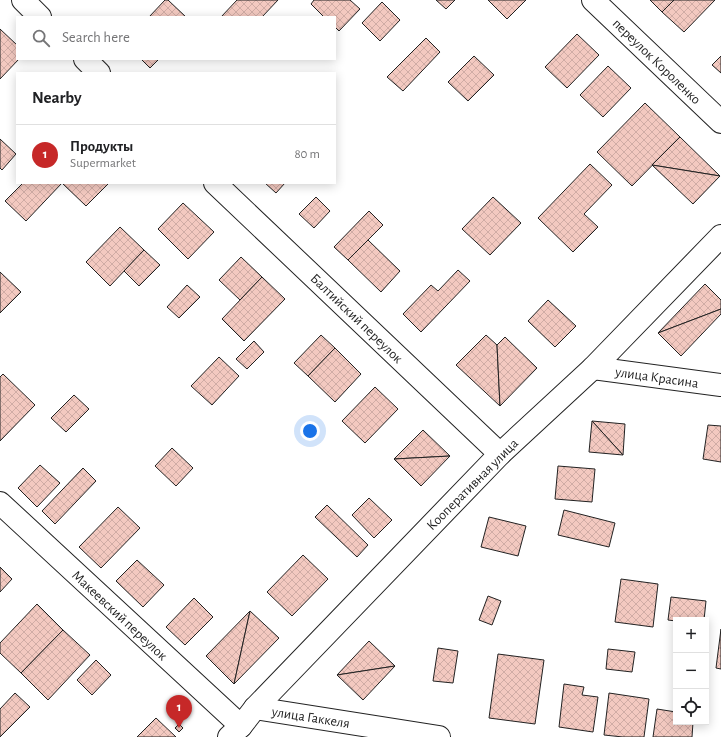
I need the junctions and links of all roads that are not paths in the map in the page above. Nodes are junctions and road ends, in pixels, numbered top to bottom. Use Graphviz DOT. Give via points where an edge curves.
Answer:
graph roads {
  1 [pos="23,0"];
  2 [pos="593,0"];
  3 [pos="39,16"];
  4 [pos="86,60"];
  5 [pos="98,72"];
  6 [pos="721,122"];
  7 [pos="216,184"];
  8 [pos="721,236"];
  9 [pos="592,368"];
  10 [pos="721,385"];
  11 [pos="500,454"];
  12 [pos="0,503"];
  13 [pos="255,708"];
  14 [pos="235,731"];
  15 [pos="439,737"];
  1 -- 3 [label="street"];
  2 -- 6 [label="street, переулок Короленко"];
  4 -- 5 [label="street"];
  7 -- 11 [label="street, Балтийский переулок"];
  8 -- 9 [label="street, Кооперативная улица"];
  9 -- 10 [label="street, улица Красина"];
  9 -- 11 [label="street, Кооперативная улица"];
  11 -- 13 [label="street, Кооперативная улица"];
  12 -- 14 [label="street, Макеевский переулок"];
  13 -- 14 [label="street, Кооперативная улица"];
  13 -- 15 [label="street, улица Гаккеля"];
}
